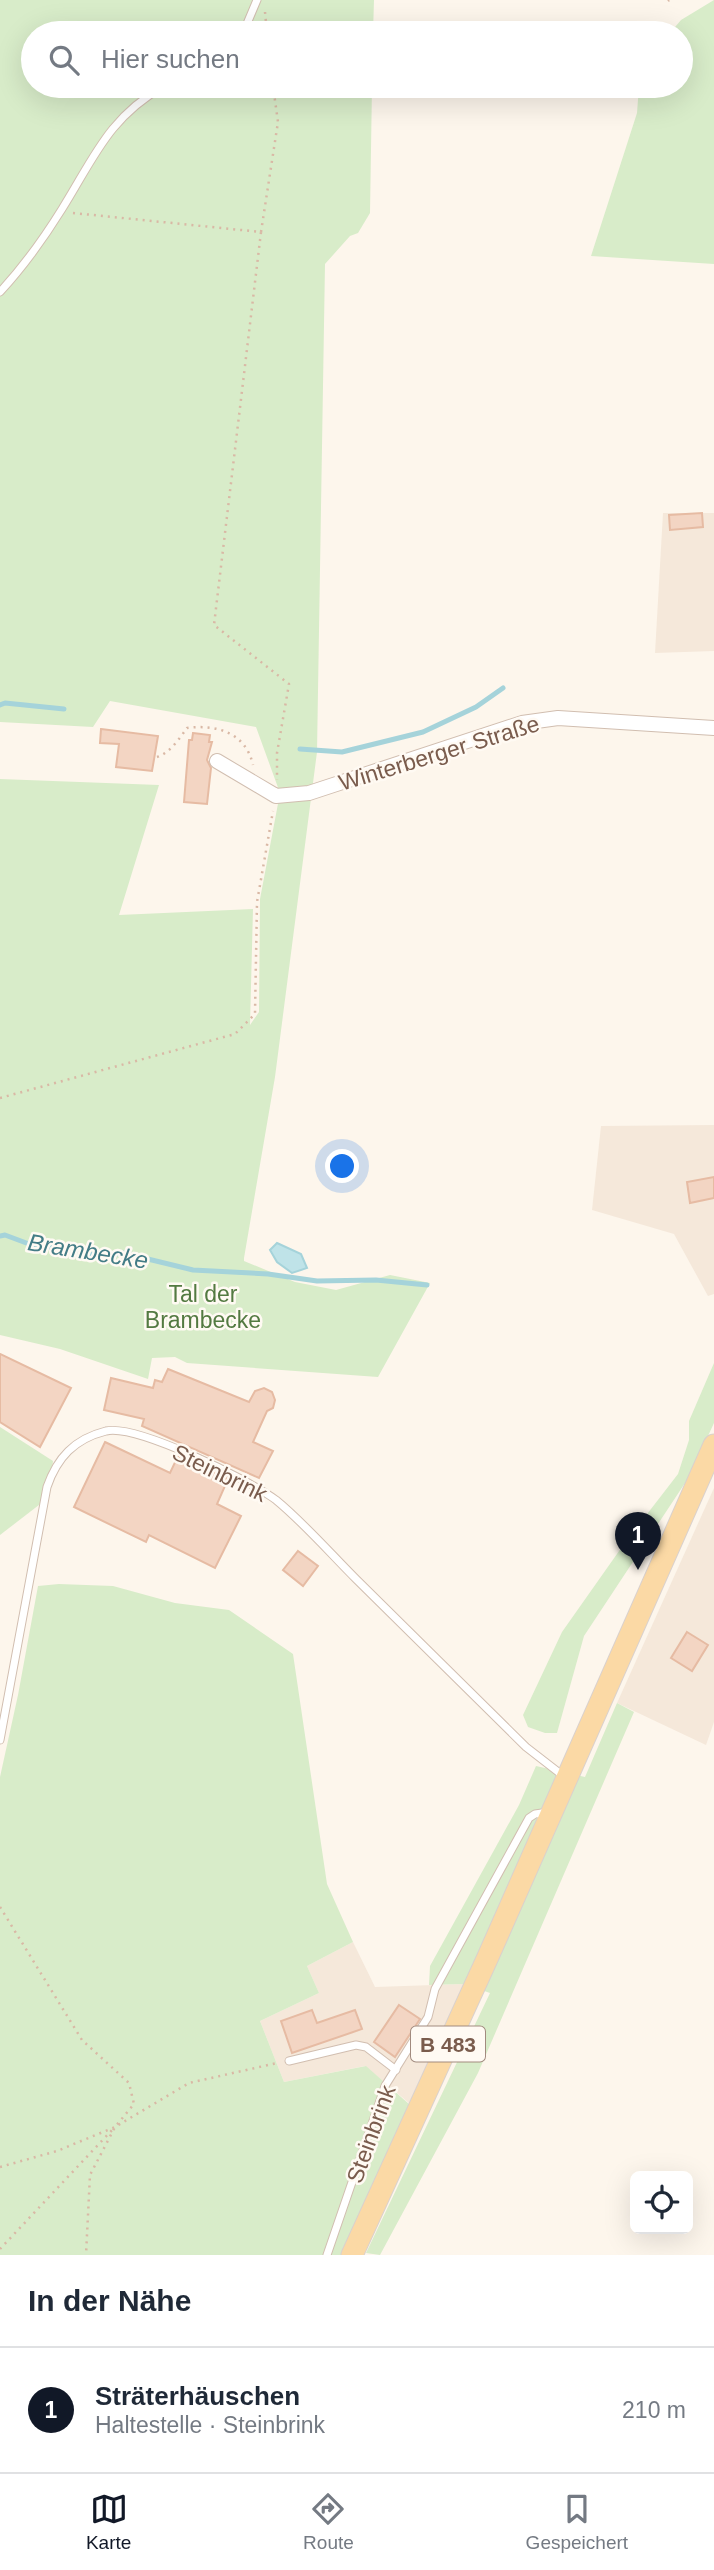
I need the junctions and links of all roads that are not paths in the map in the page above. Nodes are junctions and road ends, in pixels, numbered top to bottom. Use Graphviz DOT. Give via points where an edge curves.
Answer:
graph roads {
  1 [pos="257,0"];
  2 [pos="248,21"];
  3 [pos="146,98"];
  4 [pos="0,292"];
  5 [pos="714,728"];
  6 [pos="217,761"];
  7 [pos="714,1446"];
  8 [pos="0,1740"];
  9 [pos="567,1780"];
  10 [pos="553,1812"];
  11 [pos="289,2061"];
  12 [pos="396,2070"];
  13 [pos="327,2255"];
  14 [pos="352,2255"];
  1 -- 2 [label="lane"];
  3 -- 4 [label="lane" via="106,135 61,211"];
  5 -- 6 [label="street, Winterberger Straße" via="558,718 534,721 309,793 276,796"];
  7 -- 9 [label="main road, Steinbrink / B 483"];
  8 -- 9 [label="lane, Steinbrink" via="52,1471 60,1458 88,1438 123,1431 203,1460 276,1500 526,1747"];
  9 -- 10 [label="main road, Steinbrink / B 483"];
  10 -- 12 [label="lane, Steinbrink" via="529,1818 435,1989 428,2017"];
  10 -- 14 [label="main road, Steinbrink / B 483"];
  11 -- 12 [label="lane" via="356,2045"];
  12 -- 13 [label="lane, Steinbrink" via="385,2087"];
}
